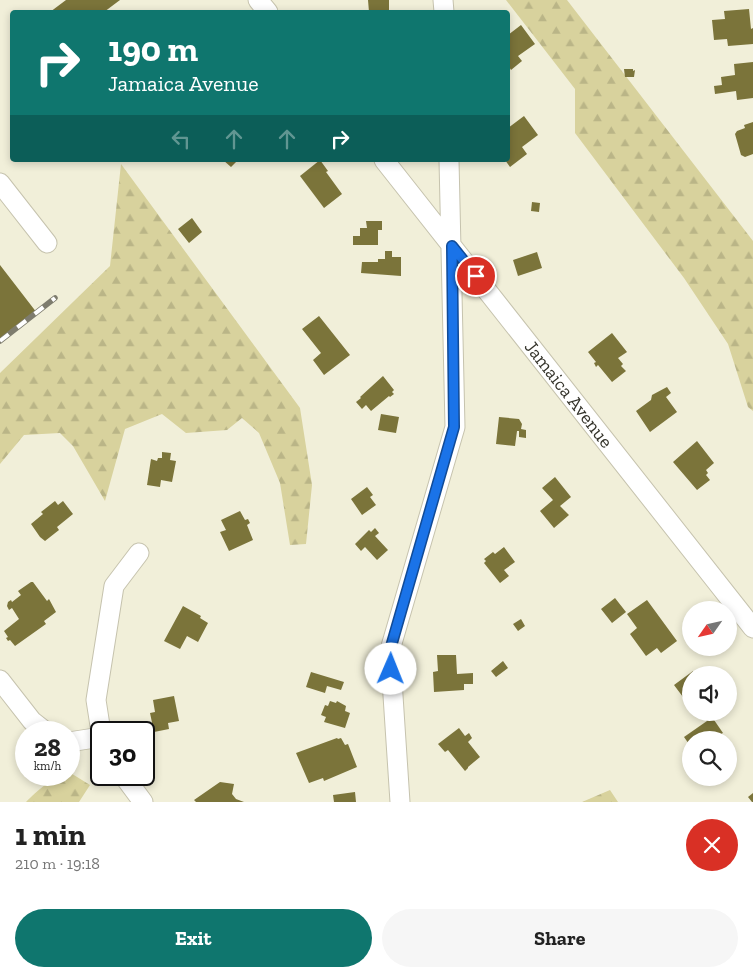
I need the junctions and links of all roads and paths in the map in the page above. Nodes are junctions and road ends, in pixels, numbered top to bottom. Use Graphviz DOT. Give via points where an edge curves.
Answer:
graph roads {
  1 [pos="258,0"];
  2 [pos="266,10"];
  3 [pos="386,162"];
  4 [pos="449,162"];
  5 [pos="0,183"];
  6 [pos="47,243"];
  7 [pos="452,246"];
  8 [pos="139,553"];
  9 [pos="753,628"];
  10 [pos="0,680"];
  11 [pos="32,721"];
  12 [pos="99,721"];
  13 [pos="132,786"];
  14 [pos="143,802"];
  15 [pos="400,802"];
  1 -- 2 [label="street"];
  3 -- 7 [label="street, Jamaica Avenue"];
  4 -- 7 [label="street"];
  5 -- 6 [label="street"];
  7 -- 9 [label="street, Jamaica Avenue"];
  7 -- 15 [label="street" via="454,427 390,650"];
  8 -- 12 [label="street" via="114,586 96,700"];
  10 -- 11 [label="street"];
  13 -- 14 [label="street"];
}
